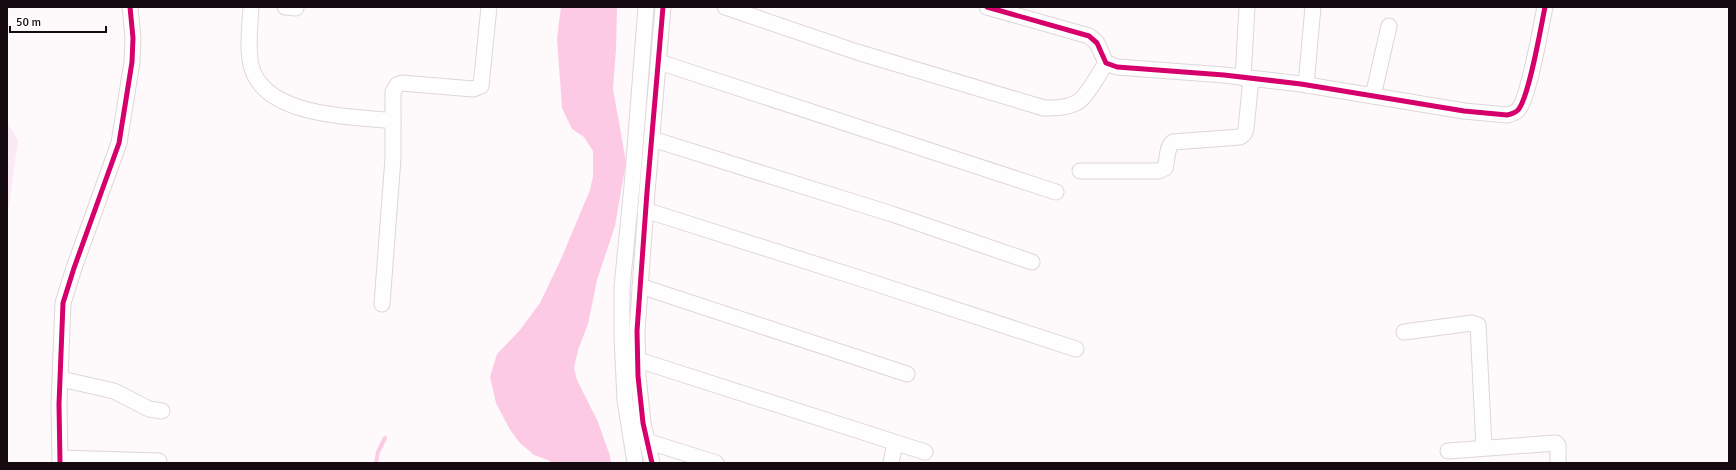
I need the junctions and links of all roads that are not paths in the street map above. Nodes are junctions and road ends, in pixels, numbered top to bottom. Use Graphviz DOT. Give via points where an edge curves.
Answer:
graph roads {
  1 [pos="130,7"];
  2 [pos="251,7"];
  3 [pos="489,7"];
  4 [pos="646,7"];
  5 [pos="663,7"];
  6 [pos="725,7"];
  7 [pos="987,7"];
  8 [pos="1247,7"];
  9 [pos="1313,7"];
  10 [pos="1545,7"];
  11 [pos="1389,26"];
  12 [pos="659,62"];
  13 [pos="1106,63"];
  14 [pos="1247,78"];
  15 [pos="1306,85"];
  16 [pos="1373,96"];
  17 [pos="393,121"];
  18 [pos="652,139"];
  19 [pos="1080,170"];
  20 [pos="1056,192"];
  21 [pos="645,210"];
  22 [pos="1032,262"];
  23 [pos="640,286"];
  24 [pos="382,304"];
  25 [pos="1404,332"];
  26 [pos="1076,349"];
  27 [pos="623,355"];
  28 [pos="638,360"];
  29 [pos="907,374"];
  30 [pos="61,379"];
  31 [pos="162,410"];
  32 [pos="630,436"];
  33 [pos="647,441"];
  34 [pos="895,442"];
  35 [pos="1484,448"];
  36 [pos="1448,451"];
  37 [pos="925,452"];
  38 [pos="60,461"];
  39 [pos="159,461"];
  40 [pos="635,463"];
  41 [pos="652,463"];
  42 [pos="716,463"];
  43 [pos="891,463"];
  44 [pos="1558,463"];
  1 -- 30 [label="street" via="132,62 119,143 63,303"];
  2 -- 17 [label="street" via="251,65 264,90 299,108 317,113"];
  3 -- 17 [label="street" via="480,86 473,89 402,83 397,85 393,92"];
  4 -- 27 [label="street" via="622,287"];
  5 -- 12 [label="street"];
  6 -- 13 [label="street" via="856,52 1044,108 1077,103 1086,94"];
  7 -- 13 [label="street" via="1089,36 1097,43"];
  8 -- 14 [label="street"];
  9 -- 15 [label="street"];
  10 -- 16 [label="street" via="1522,104 1513,114 1464,112"];
  11 -- 16 [label="street"];
  12 -- 18 [label="street"];
  12 -- 20 [label="street"];
  13 -- 14 [label="street" via="1117,67"];
  14 -- 15 [label="street"];
  14 -- 19 [label="street" via="1246,129 1240,137 1174,142 1168,149 1165,168 1159,171"];
  15 -- 16 [label="street"];
  17 -- 24 [label="street" via="393,158"];
  18 -- 21 [label="street"];
  18 -- 22 [label="street" via="892,214"];
  21 -- 23 [label="street"];
  21 -- 26 [label="street"];
  23 -- 28 [label="street"];
  23 -- 29 [label="street"];
  25 -- 35 [label="street" via="1472,323 1478,325"];
  27 -- 28 [label="street"];
  27 -- 32 [label="street"];
  28 -- 33 [label="street" via="642,415"];
  28 -- 34 [label="street"];
  30 -- 31 [label="street" via="114,391 149,408"];
  30 -- 38 [label="street"];
  32 -- 33 [label="street"];
  32 -- 40 [label="street"];
  33 -- 41 [label="street"];
  33 -- 42 [label="street"];
  34 -- 37 [label="street"];
  34 -- 43 [label="street"];
  35 -- 36 [label="street"];
  35 -- 44 [label="street" via="1556,443"];
  38 -- 39 [label="street"];
}
